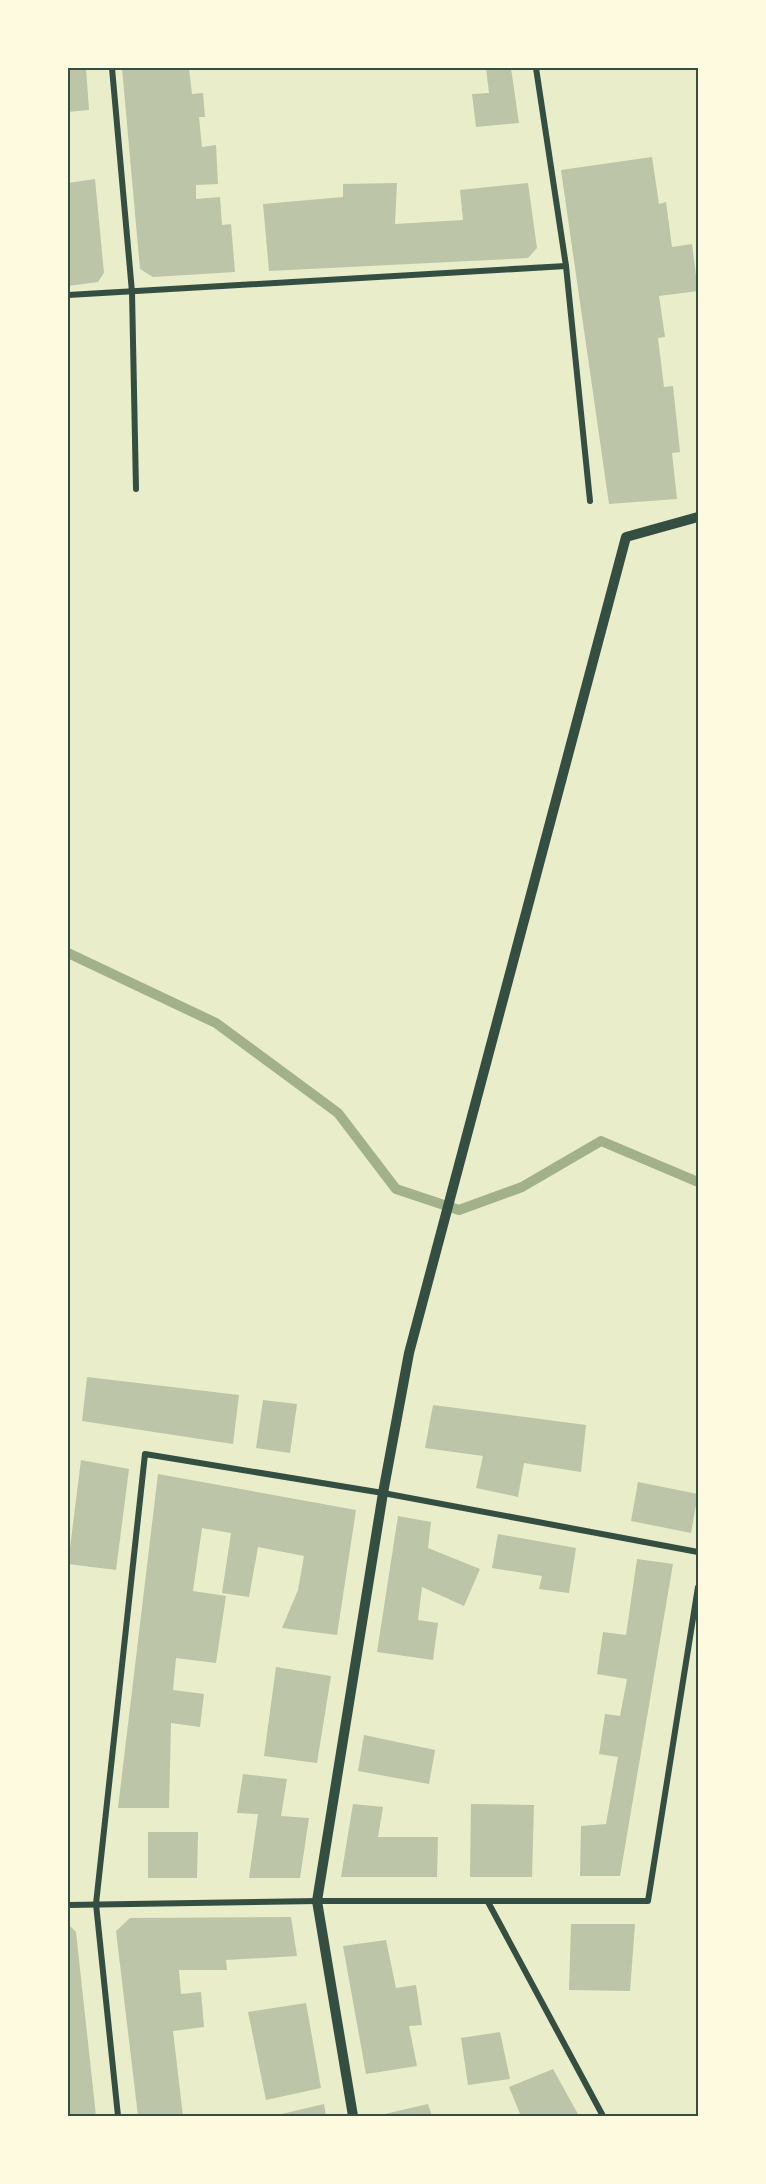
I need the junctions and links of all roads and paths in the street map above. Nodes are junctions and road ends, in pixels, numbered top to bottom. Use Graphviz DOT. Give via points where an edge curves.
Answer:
graph roads {
  1 [pos="112,68"];
  2 [pos="536,68"];
  3 [pos="566,266"];
  4 [pos="132,292"];
  5 [pos="68,295"];
  6 [pos="136,489"];
  7 [pos="590,501"];
  8 [pos="699,516"];
  9 [pos="383,1493"];
  10 [pos="699,1552"];
  11 [pos="699,1587"];
  12 [pos="316,1901"];
  13 [pos="488,1902"];
  14 [pos="96,1904"];
  15 [pos="68,1905"];
  16 [pos="118,2116"];
  17 [pos="353,2116"];
  18 [pos="603,2116"];
  1 -- 4 [label="street"];
  2 -- 3 [label="street"];
  3 -- 4 [label="street"];
  3 -- 7 [label="street"];
  4 -- 5 [label="street"];
  4 -- 6 [label="street"];
  8 -- 9 [label="street" via="626,537 409,1353"];
  9 -- 10 [label="street"];
  9 -- 12 [label="street"];
  9 -- 14 [label="street" via="145,1454"];
  11 -- 13 [label="street" via="648,1901"];
  12 -- 13 [label="street"];
  12 -- 14 [label="street"];
  12 -- 17 [label="street"];
  13 -- 18 [label="street"];
  14 -- 15 [label="street"];
  14 -- 16 [label="street"];
}
